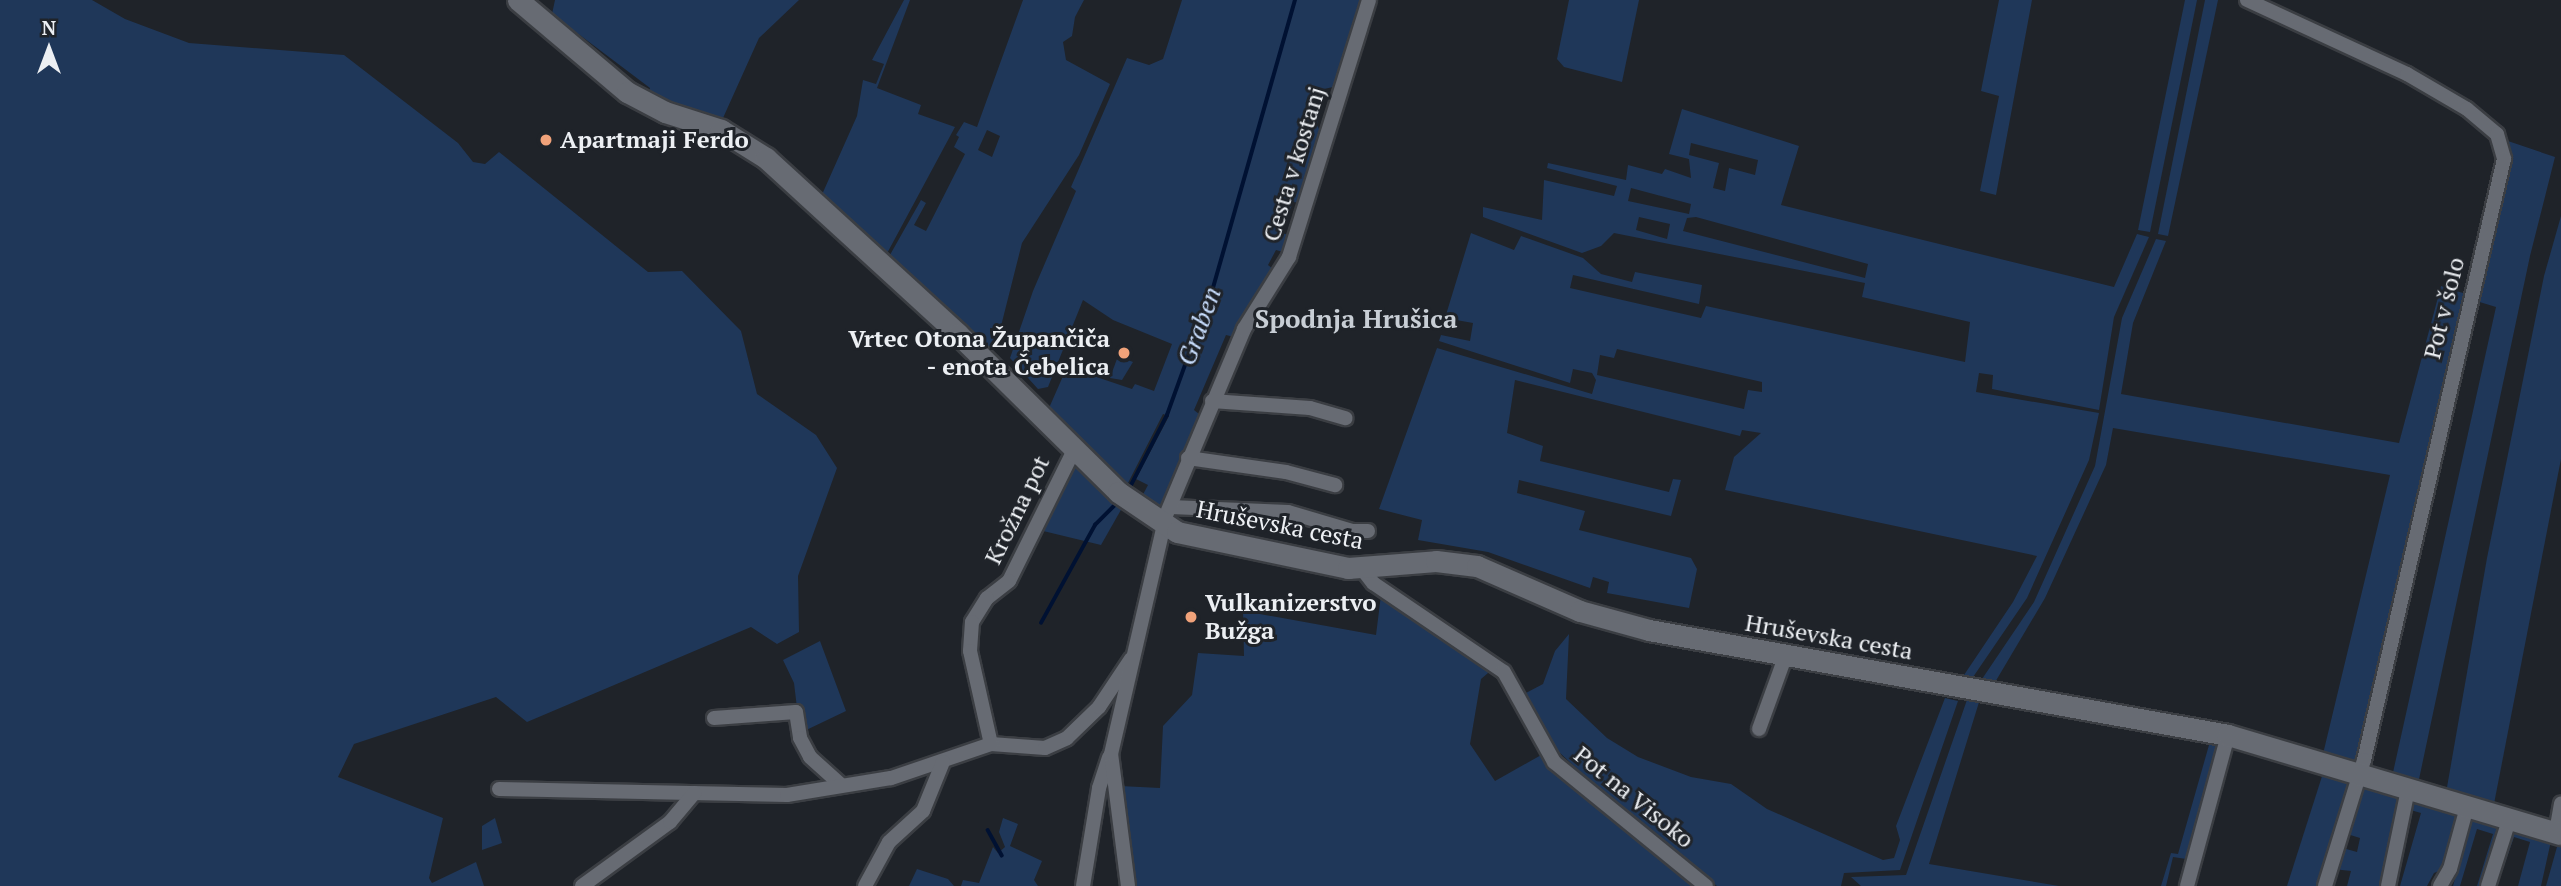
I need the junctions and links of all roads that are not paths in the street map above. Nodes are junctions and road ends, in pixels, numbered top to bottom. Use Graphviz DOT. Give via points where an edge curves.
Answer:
graph roads {
  1 [pos="518,0"];
  2 [pos="1368,0"];
  3 [pos="2247,0"];
  4 [pos="1212,401"];
  5 [pos="1346,418"];
  6 [pos="1074,448"];
  7 [pos="1188,458"];
  8 [pos="1335,485"];
  9 [pos="1167,516"];
  10 [pos="1368,531"];
  11 [pos="1362,569"];
  12 [pos="1138,649"];
  13 [pos="1785,657"];
  14 [pos="714,718"];
  15 [pos="1759,729"];
  16 [pos="2228,735"];
  17 [pos="991,744"];
  18 [pos="1111,754"];
  19 [pos="943,762"];
  20 [pos="2360,773"];
  21 [pos="840,784"];
  22 [pos="499,789"];
  23 [pos="2408,789"];
  24 [pos="694,793"];
  25 [pos="2561,803"];
  26 [pos="2467,807"];
  27 [pos="2509,820"];
  28 [pos="2558,833"];
  29 [pos="582,886"];
  30 [pos="865,886"];
  31 [pos="1083,886"];
  32 [pos="1128,886"];
  33 [pos="1706,886"];
  34 [pos="2187,886"];
  35 [pos="2325,886"];
  36 [pos="2388,886"];
  37 [pos="2440,886"];
  38 [pos="2488,886"];
  1 -- 6 [label="street, Hruševska cesta" via="627,92 665,112 721,130 765,158 958,334"];
  2 -- 4 [label="street, Cesta v kostanj" via="1289,257 1244,329"];
  3 -- 20 [label="street, Pot v šolo" via="2397,69 2467,109 2497,134 2504,159"];
  4 -- 5 [label="street" via="1310,408"];
  4 -- 7 [label="street, Cesta v kostanj"];
  6 -- 9 [label="street, Hruševska cesta" via="1123,496"];
  6 -- 17 [label="street, Krožna pot" via="1009,581 987,598 972,622 970,652"];
  7 -- 8 [label="street" via="1286,472"];
  7 -- 9 [label="street, Cesta v kostanj"];
  9 -- 10 [label="street" via="1287,512 1352,531"];
  9 -- 11 [label="street, Hruševska cesta" via="1188,536"];
  9 -- 12 [label="street"];
  11 -- 13 [label="street, Hruševska cesta" via="1436,561 1477,566 1593,616"];
  11 -- 33 [label="street, Pot na Visoko" via="1373,583 1504,672 1554,762"];
  12 -- 17 [label="street" via="1099,707 1067,738 1045,748"];
  12 -- 18 [label="street"];
  13 -- 15 [label="street"];
  13 -- 16 [label="street, Hruševska cesta"];
  14 -- 21 [label="street" via="796,712 800,738 810,757"];
  16 -- 20 [label="street, Hruševska cesta"];
  16 -- 34 [label="street"];
  17 -- 19 [label="street"];
  18 -- 31 [label="street" via="1098,788"];
  18 -- 32 [label="street"];
  19 -- 21 [label="street" via="891,778"];
  19 -- 30 [label="street" via="923,811 889,842"];
  20 -- 23 [label="street, Hruševska cesta"];
  20 -- 35 [label="street, Pot v šolo"];
  21 -- 24 [label="street" via="787,795"];
  22 -- 24 [label="street"];
  23 -- 26 [label="street, Hruševska cesta"];
  23 -- 36 [label="street"];
  24 -- 29 [label="street" via="670,822"];
  25 -- 28 [label="street"];
  26 -- 27 [label="street, Hruševska cesta"];
  26 -- 37 [label="street" via="2450,869"];
  27 -- 28 [label="street, Hruševska cesta"];
  27 -- 38 [label="street"];
}
